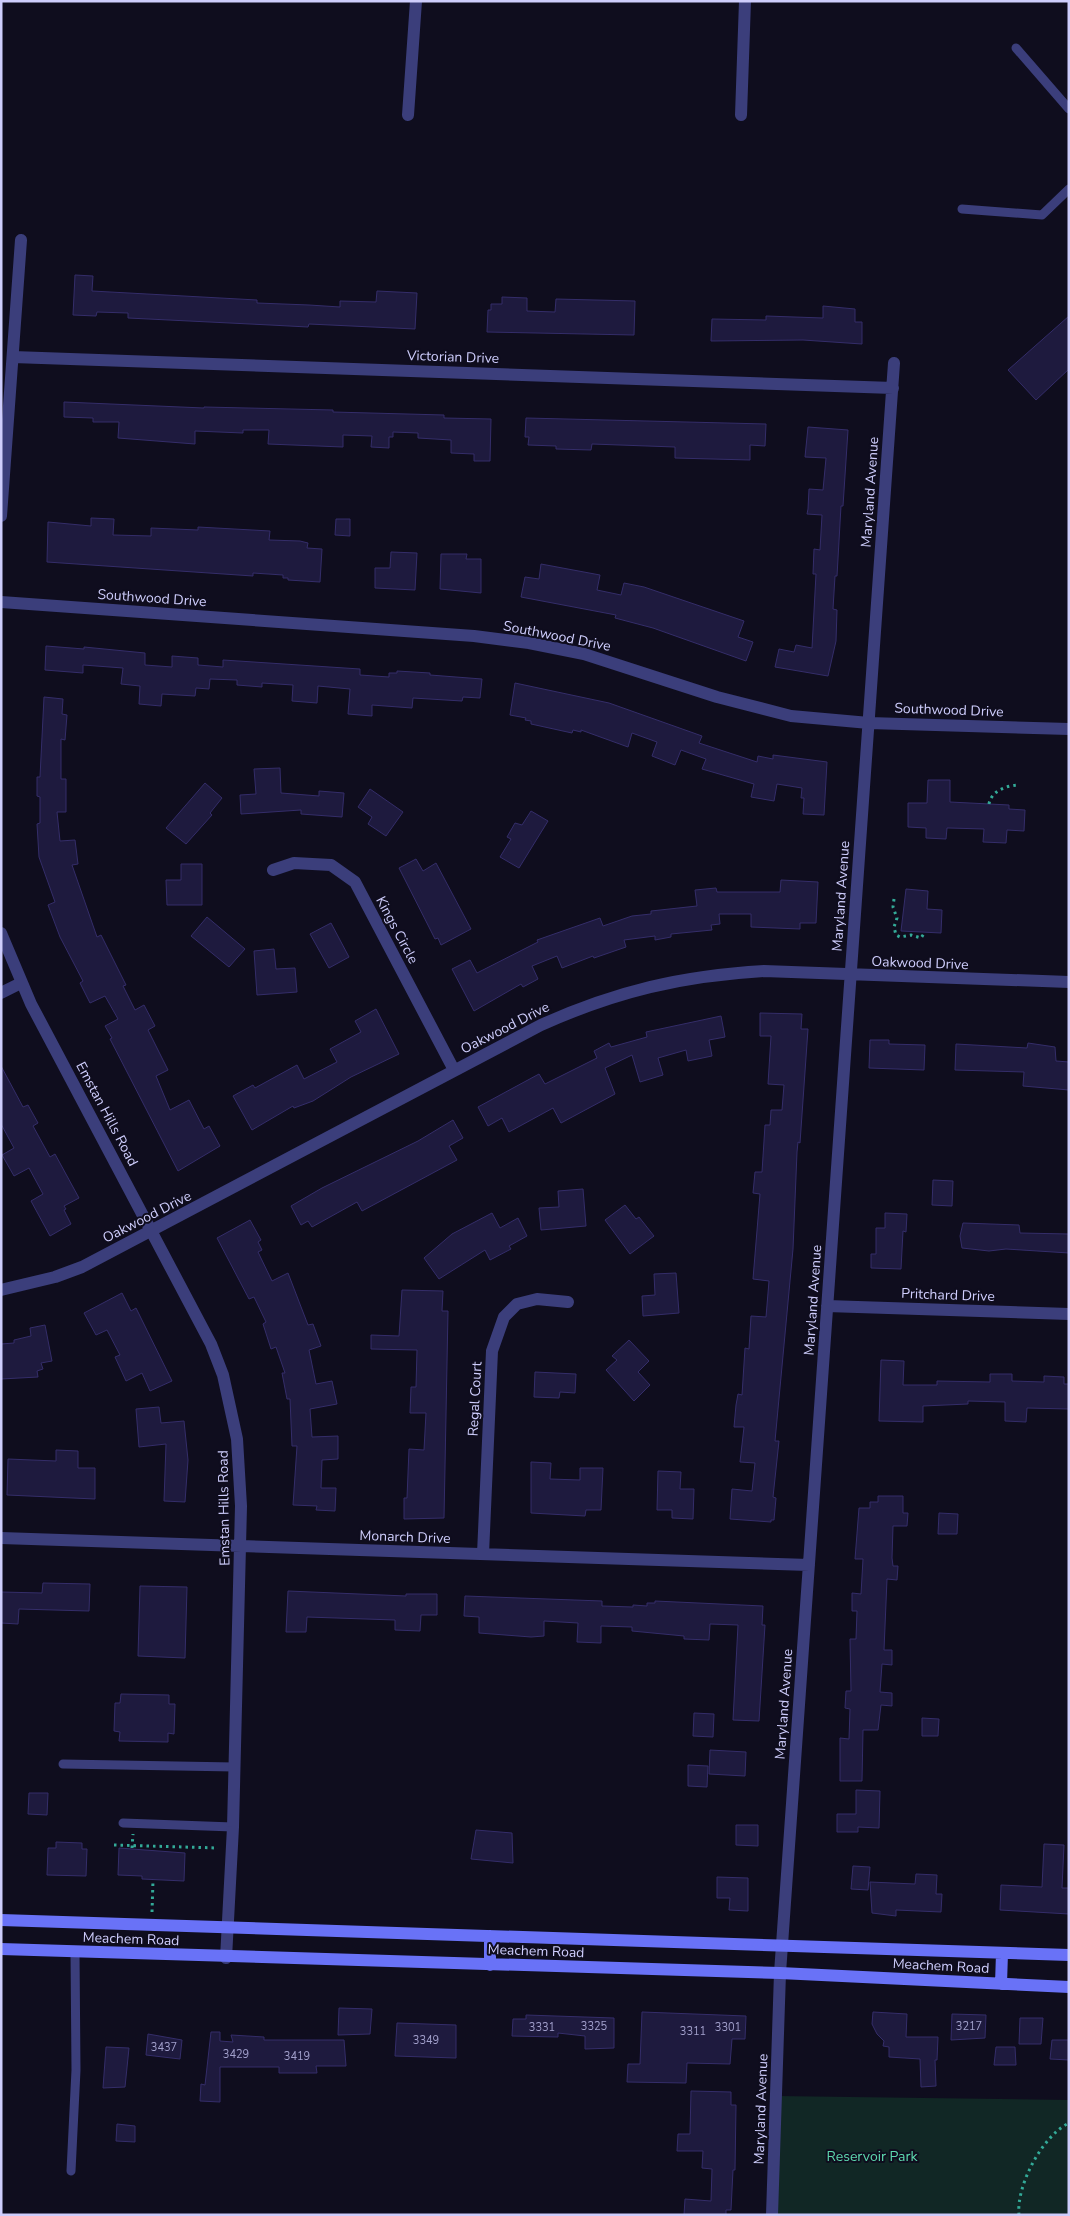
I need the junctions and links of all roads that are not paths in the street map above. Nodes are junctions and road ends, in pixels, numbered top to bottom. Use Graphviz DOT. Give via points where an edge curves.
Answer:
graph roads {
  1 [pos="416,1"];
  2 [pos="745,1"];
  3 [pos="1016,48"];
  4 [pos="1069,109"];
  5 [pos="408,115"];
  6 [pos="741,115"];
  7 [pos="1069,188"];
  8 [pos="962,209"];
  9 [pos="21,240"];
  10 [pos="13,357"];
  11 [pos="894,362"];
  12 [pos="893,388"];
  13 [pos="1,516"];
  14 [pos="1,602"];
  15 [pos="869,723"];
  16 [pos="1069,729"];
  17 [pos="273,870"];
  18 [pos="1,933"];
  19 [pos="851,976"];
  20 [pos="1069,982"];
  21 [pos="21,983"];
  22 [pos="1,992"];
  23 [pos="454,1070"];
  24 [pos="153,1232"];
  25 [pos="1,1290"];
  26 [pos="568,1302"];
  27 [pos="827,1306"];
  28 [pos="1069,1314"];
  29 [pos="1,1538"];
  30 [pos="240,1546"];
  31 [pos="483,1554"];
  32 [pos="809,1565"];
  33 [pos="63,1764"];
  34 [pos="235,1767"];
  35 [pos="123,1823"];
  36 [pos="233,1827"];
  37 [pos="1,1920"];
  38 [pos="227,1926"];
  39 [pos="490,1936"];
  40 [pos="782,1945"];
  41 [pos="1,1949"];
  42 [pos="75,1952"];
  43 [pos="1002,1953"];
  44 [pos="1069,1955"];
  45 [pos="226,1958"];
  46 [pos="490,1965"];
  47 [pos="780,1973"];
  48 [pos="1001,1984"];
  49 [pos="1069,1987"];
  50 [pos="71,2171"];
  51 [pos="772,2215"];
  1 -- 5 [label="street"];
  2 -- 6 [label="street"];
  3 -- 4 [label="lane"];
  7 -- 8 [label="lane" via="1042,215"];
  9 -- 10 [label="street"];
  10 -- 12 [label="street, Victorian Drive"];
  10 -- 13 [label="street"];
  11 -- 12 [label="street, Maryland Avenue"];
  12 -- 15 [label="street, Maryland Avenue"];
  14 -- 15 [label="street, Southwood Drive" via="529,642 584,654 754,708 791,716"];
  15 -- 16 [label="street, Southwood Drive"];
  15 -- 19 [label="street, Maryland Avenue"];
  17 -- 23 [label="street, Kings Circle" via="294,863 332,865 355,882"];
  18 -- 21 [label="street, Emstan Hills Road"];
  19 -- 20 [label="street, Oakwood Drive"];
  19 -- 23 [label="street, Oakwood Drive" via="764,971 663,983 583,1006"];
  19 -- 27 [label="street, Maryland Avenue"];
  21 -- 22 [label="street"];
  21 -- 24 [label="street, Emstan Hills Road"];
  23 -- 24 [label="street, Oakwood Drive"];
  24 -- 25 [label="street, Oakwood Drive" via="73,1270"];
  24 -- 30 [label="street, Emstan Hills Road" via="207,1336 225,1383 238,1440 241,1472"];
  26 -- 31 [label="street, Regal Court" via="537,1299 517,1304 504,1317 492,1351"];
  27 -- 28 [label="street, Pritchard Drive"];
  27 -- 32 [label="street, Maryland Avenue"];
  29 -- 30 [label="street, Monarch Drive"];
  30 -- 31 [label="street, Monarch Drive"];
  30 -- 34 [label="street, Emstan Hills Road"];
  31 -- 32 [label="street, Monarch Drive"];
  32 -- 40 [label="street, Maryland Avenue"];
  33 -- 34 [label="lane"];
  34 -- 36 [label="street, Emstan Hills Road"];
  35 -- 36 [label="lane"];
  36 -- 38 [label="street, Emstan Hills Road"];
  37 -- 38 [label="street, Meachem Road"];
  38 -- 39 [label="street, Meachem Road"];
  38 -- 45 [label="street, Emstan Hills Road"];
  39 -- 40 [label="street, Meachem Road"];
  39 -- 46 [label="street"];
  40 -- 43 [label="street, Meachem Road"];
  40 -- 47 [label="street, Maryland Avenue"];
  41 -- 42 [label="street, Meachem Road"];
  42 -- 45 [label="street, Meachem Road"];
  42 -- 50 [label="lane" via="76,2070"];
  43 -- 44 [label="street, Meachem Road"];
  43 -- 48 [label="street"];
  45 -- 46 [label="street, Meachem Road"];
  46 -- 47 [label="street, Meachem Road"];
  47 -- 48 [label="street, Meachem Road"];
  47 -- 51 [label="street, Maryland Avenue"];
  48 -- 49 [label="street, Meachem Road"];
}
